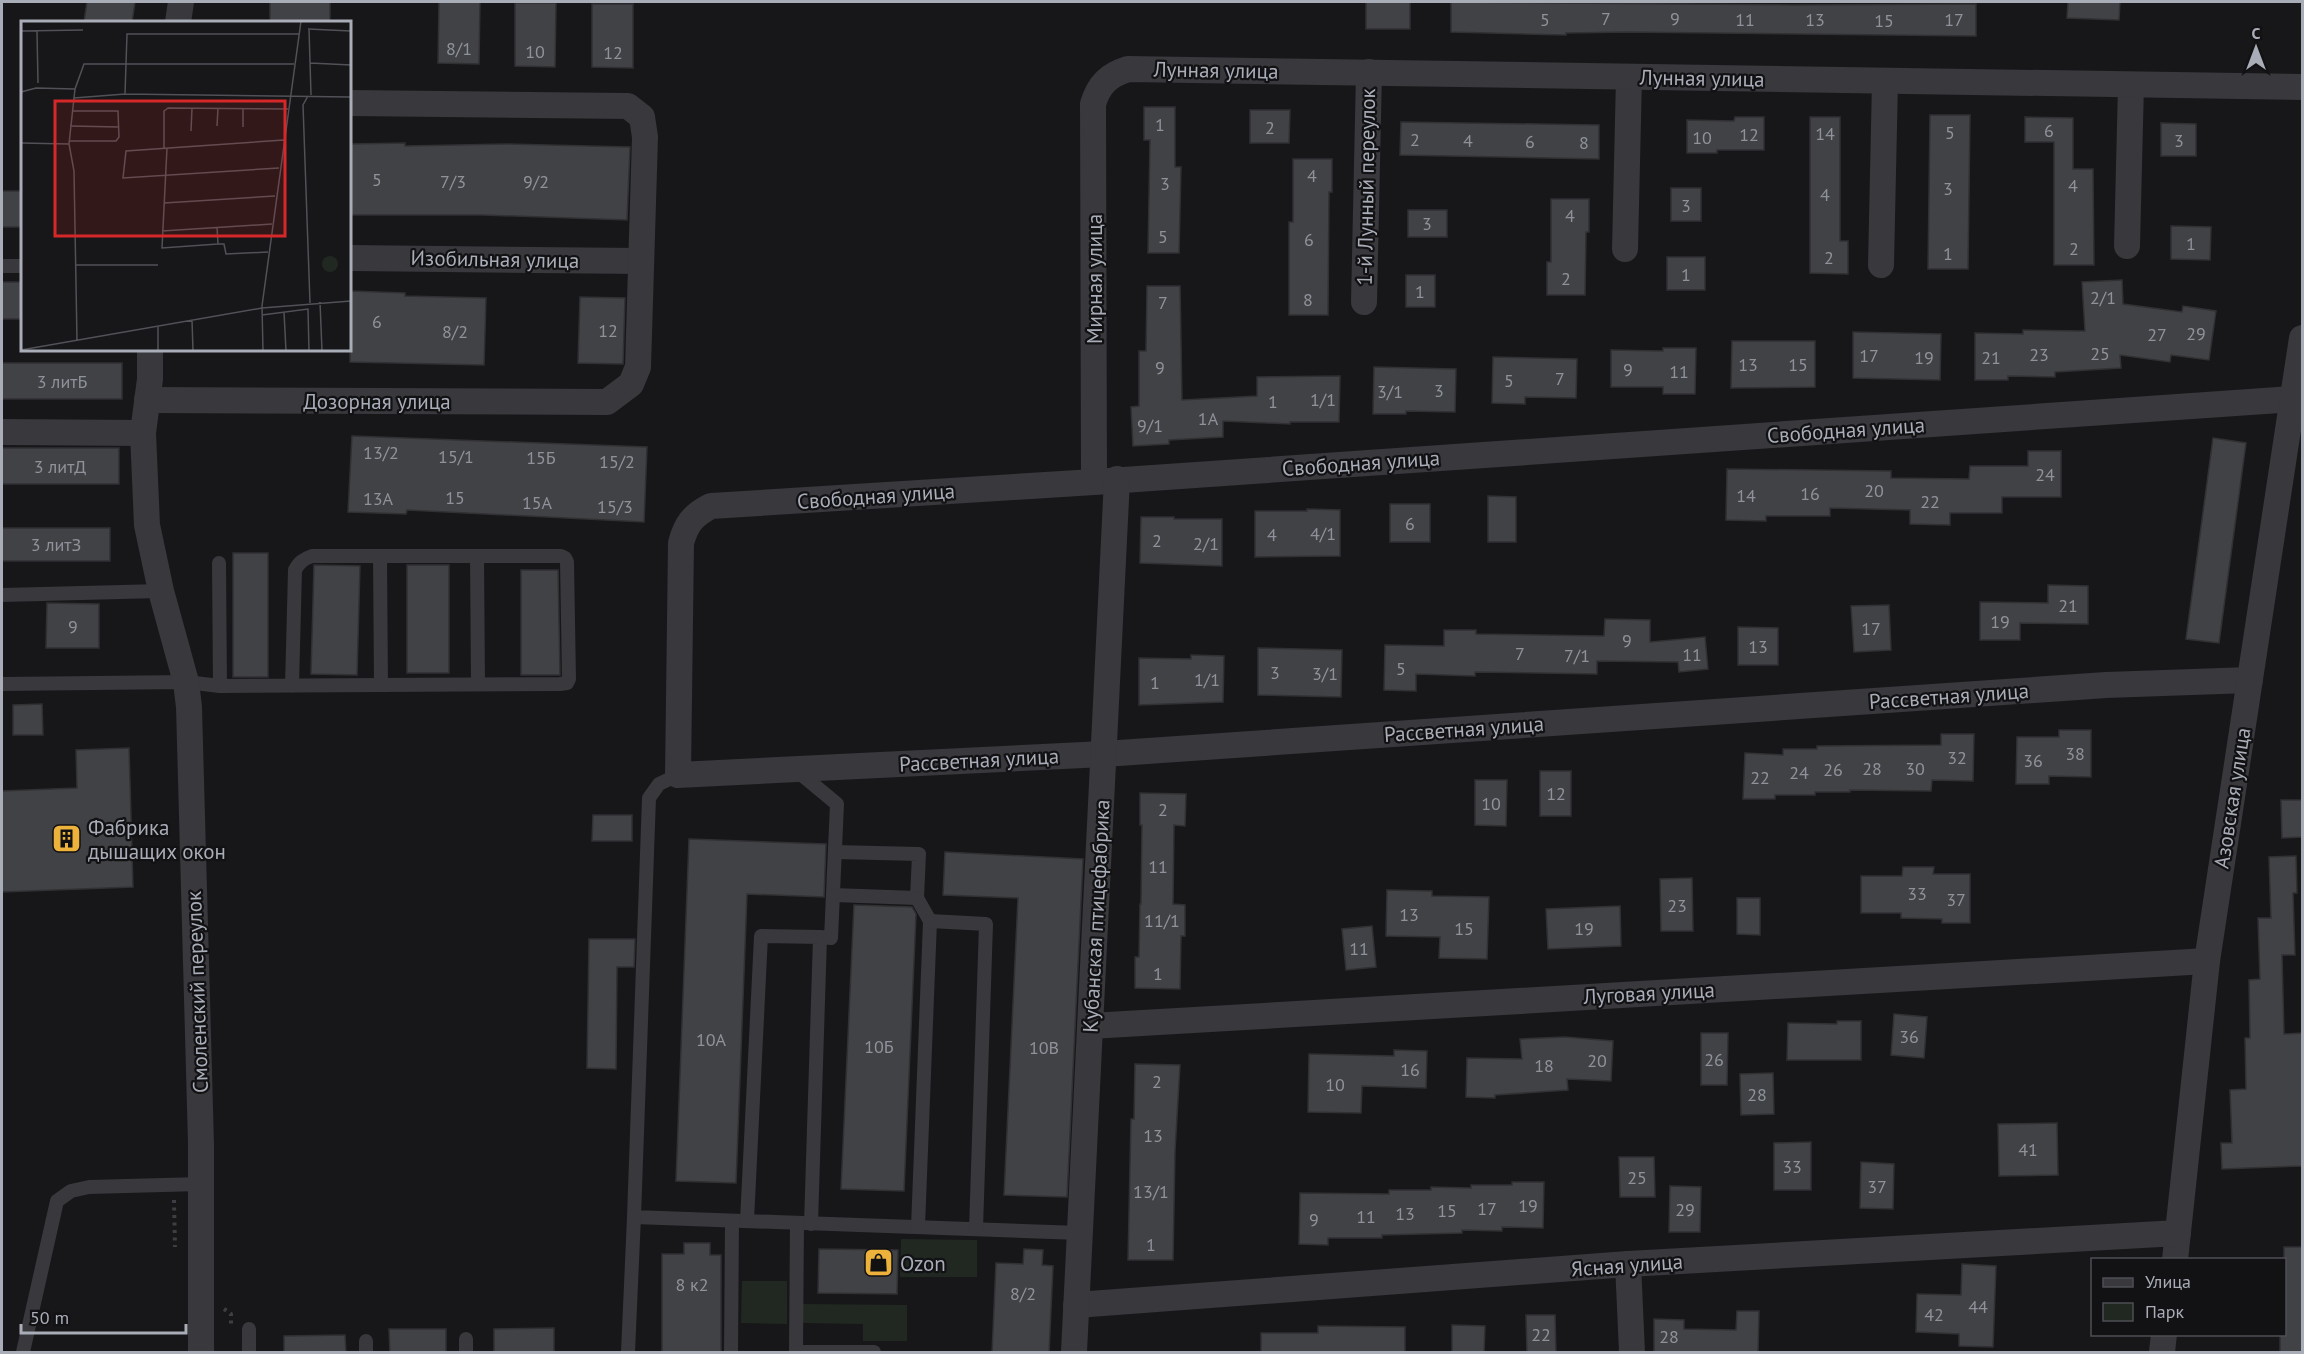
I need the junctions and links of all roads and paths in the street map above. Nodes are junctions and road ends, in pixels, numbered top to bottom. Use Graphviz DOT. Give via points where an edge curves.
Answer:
graph roads {
  1 [pos="181,2"];
  2 [pos="178,21"];
  3 [pos="1369,72"];
  4 [pos="1629,77"];
  5 [pos="1105,80"];
  6 [pos="1885,81"];
  7 [pos="2131,85"];
  8 [pos="2302,87"];
  9 [pos="351,103"];
  10 [pos="2127,246"];
  11 [pos="1625,249"];
  12 [pos="351,258"];
  13 [pos="641,261"];
  14 [pos="1881,265"];
  15 [pos="2,266"];
  16 [pos="21,266"];
  17 [pos="1364,302"];
  18 [pos="2302,338"];
  19 [pos="150,351"];
  20 [pos="2293,399"];
  21 [pos="147,400"];
  22 [pos="2,432"];
  23 [pos="142,433"];
  24 [pos="1106,481"];
  25 [pos="380,556"];
  26 [pos="477,556"];
  27 [pos="219,563"];
  28 [pos="160,591"];
  29 [pos="2,594"];
  30 [pos="2250,680"];
  31 [pos="186,682"];
  32 [pos="2,684"];
  33 [pos="478,684"];
  34 [pos="381,685"];
  35 [pos="220,686"];
  36 [pos="292,686"];
  37 [pos="1104,754"];
  38 [pos="795,770"];
  39 [pos="678,776"];
  40 [pos="835,852"];
  41 [pos="833,895"];
  42 [pos="917,898"];
  43 [pos="930,921"];
  44 [pos="820,937"];
  45 [pos="2207,961"];
  46 [pos="1090,1026"];
  47 [pos="201,1184"];
  48 [pos="634,1217"];
  49 [pos="732,1221"];
  50 [pos="747,1221"];
  51 [pos="797,1223"];
  52 [pos="811,1224"];
  53 [pos="918,1227"];
  54 [pos="976,1229"];
  55 [pos="1080,1233"];
  56 [pos="2178,1233"];
  57 [pos="2175,1258"];
  58 [pos="1628,1264"];
  59 [pos="1076,1305"];
  60 [pos="249,1329"];
  61 [pos="2164,1336"];
  62 [pos="796,1352"];
  63 [pos="23,1353"];
  64 [pos="201,1353"];
  65 [pos="249,1353"];
  66 [pos="628,1353"];
  67 [pos="731,1353"];
  68 [pos="874,1353"];
  69 [pos="1074,1353"];
  70 [pos="1632,1353"];
  71 [pos="2162,1353"];
  1 -- 2 [label="street"];
  3 -- 4 [label="street, Лунная улица"];
  3 -- 5 [label="street, Лунная улица" via="1128,69"];
  3 -- 17 [label="street, 1-й Лунный переулок"];
  4 -- 6 [label="street, Лунная улица"];
  4 -- 11 [label="street"];
  5 -- 24 [label="street, Мирная улица" via="1093,104"];
  6 -- 7 [label="street, Лунная улица"];
  6 -- 14 [label="street"];
  7 -- 8 [label="street, Лунная улица"];
  7 -- 10 [label="street"];
  9 -- 13 [label="street" via="628,106 642,117 645,137"];
  12 -- 13 [label="street, Изобильная улица"];
  13 -- 21 [label="street, Дозорная улица" via="638,367 631,384 606,402"];
  15 -- 16 [label="lane"];
  18 -- 20 [label="street, Азовская улица"];
  19 -- 21 [label="street, Смоленский переулок"];
  20 -- 24 [label="street, Свободная улица"];
  20 -- 30 [label="street, Азовская улица"];
  21 -- 23 [label="street, Смоленский переулок"];
  22 -- 23 [label="street"];
  23 -- 28 [label="street, Смоленский переулок" via="147,525"];
  24 -- 37 [label="street, Кубанская птицефабрика"];
  24 -- 39 [label="street, Свободная улица" via="711,506 701,511 684,529 681,543"];
  25 -- 26 [label="lane"];
  25 -- 34 [label="lane"];
  25 -- 36 [label="lane" via="312,556 298,563"];
  26 -- 33 [label="lane"];
  26 -- 33 [label="lane" via="565,558 569,679 560,684"];
  27 -- 35 [label="lane"];
  28 -- 29 [label="lane"];
  28 -- 31 [label="street, Смоленский переулок"];
  30 -- 37 [label="street, Рассветная улица" via="2094,686"];
  30 -- 45 [label="street, Азовская улица"];
  31 -- 32 [label="lane"];
  31 -- 35 [label="lane"];
  31 -- 47 [label="street, Смоленский переулок"];
  33 -- 34 [label="lane"];
  34 -- 36 [label="lane"];
  35 -- 36 [label="lane"];
  37 -- 38 [label="street, Рассветная улица"];
  37 -- 46 [label="street, Кубанская птицефабрика"];
  38 -- 39 [label="street, Рассветная улица"];
  38 -- 40 [label="lane" via="837,804"];
  39 -- 48 [label="lane" via="659,784 650,798"];
  40 -- 41 [label="lane"];
  40 -- 42 [label="lane" via="919,854"];
  41 -- 42 [label="lane"];
  41 -- 44 [label="lane" via="831,938"];
  42 -- 43 [label="lane"];
  43 -- 53 [label="lane"];
  43 -- 54 [label="lane" via="986,924"];
  44 -- 50 [label="lane" via="761,936"];
  44 -- 52 [label="lane"];
  45 -- 46 [label="street, Луговая улица"];
  45 -- 56 [label="street, Азовская улица"];
  46 -- 55 [label="street, Кубанская птицефабрика"];
  47 -- 63 [label="lane" via="89,1187 71,1191 57,1201"];
  47 -- 64 [label="street, Смоленский переулок"];
  48 -- 49 [label="lane"];
  48 -- 66 [label="lane"];
  49 -- 50 [label="lane"];
  49 -- 67 [label="lane"];
  50 -- 51 [label="lane"];
  51 -- 52 [label="lane"];
  51 -- 62 [label="lane"];
  52 -- 53 [label="lane"];
  53 -- 54 [label="lane"];
  54 -- 55 [label="lane"];
  55 -- 59 [label="street, Кубанская птицефабрика"];
  56 -- 57 [label="street, Азовская улица"];
  56 -- 58 [label="street, Ясная улица"];
  58 -- 59 [label="street, Ясная улица"];
  58 -- 70 [label="street"];
  59 -- 69 [label="street, Кубанская птицефабрика"];
  60 -- 65 [label="lane"];
  61 -- 71 [label="street"];
  62 -- 68 [label="lane"];
}
